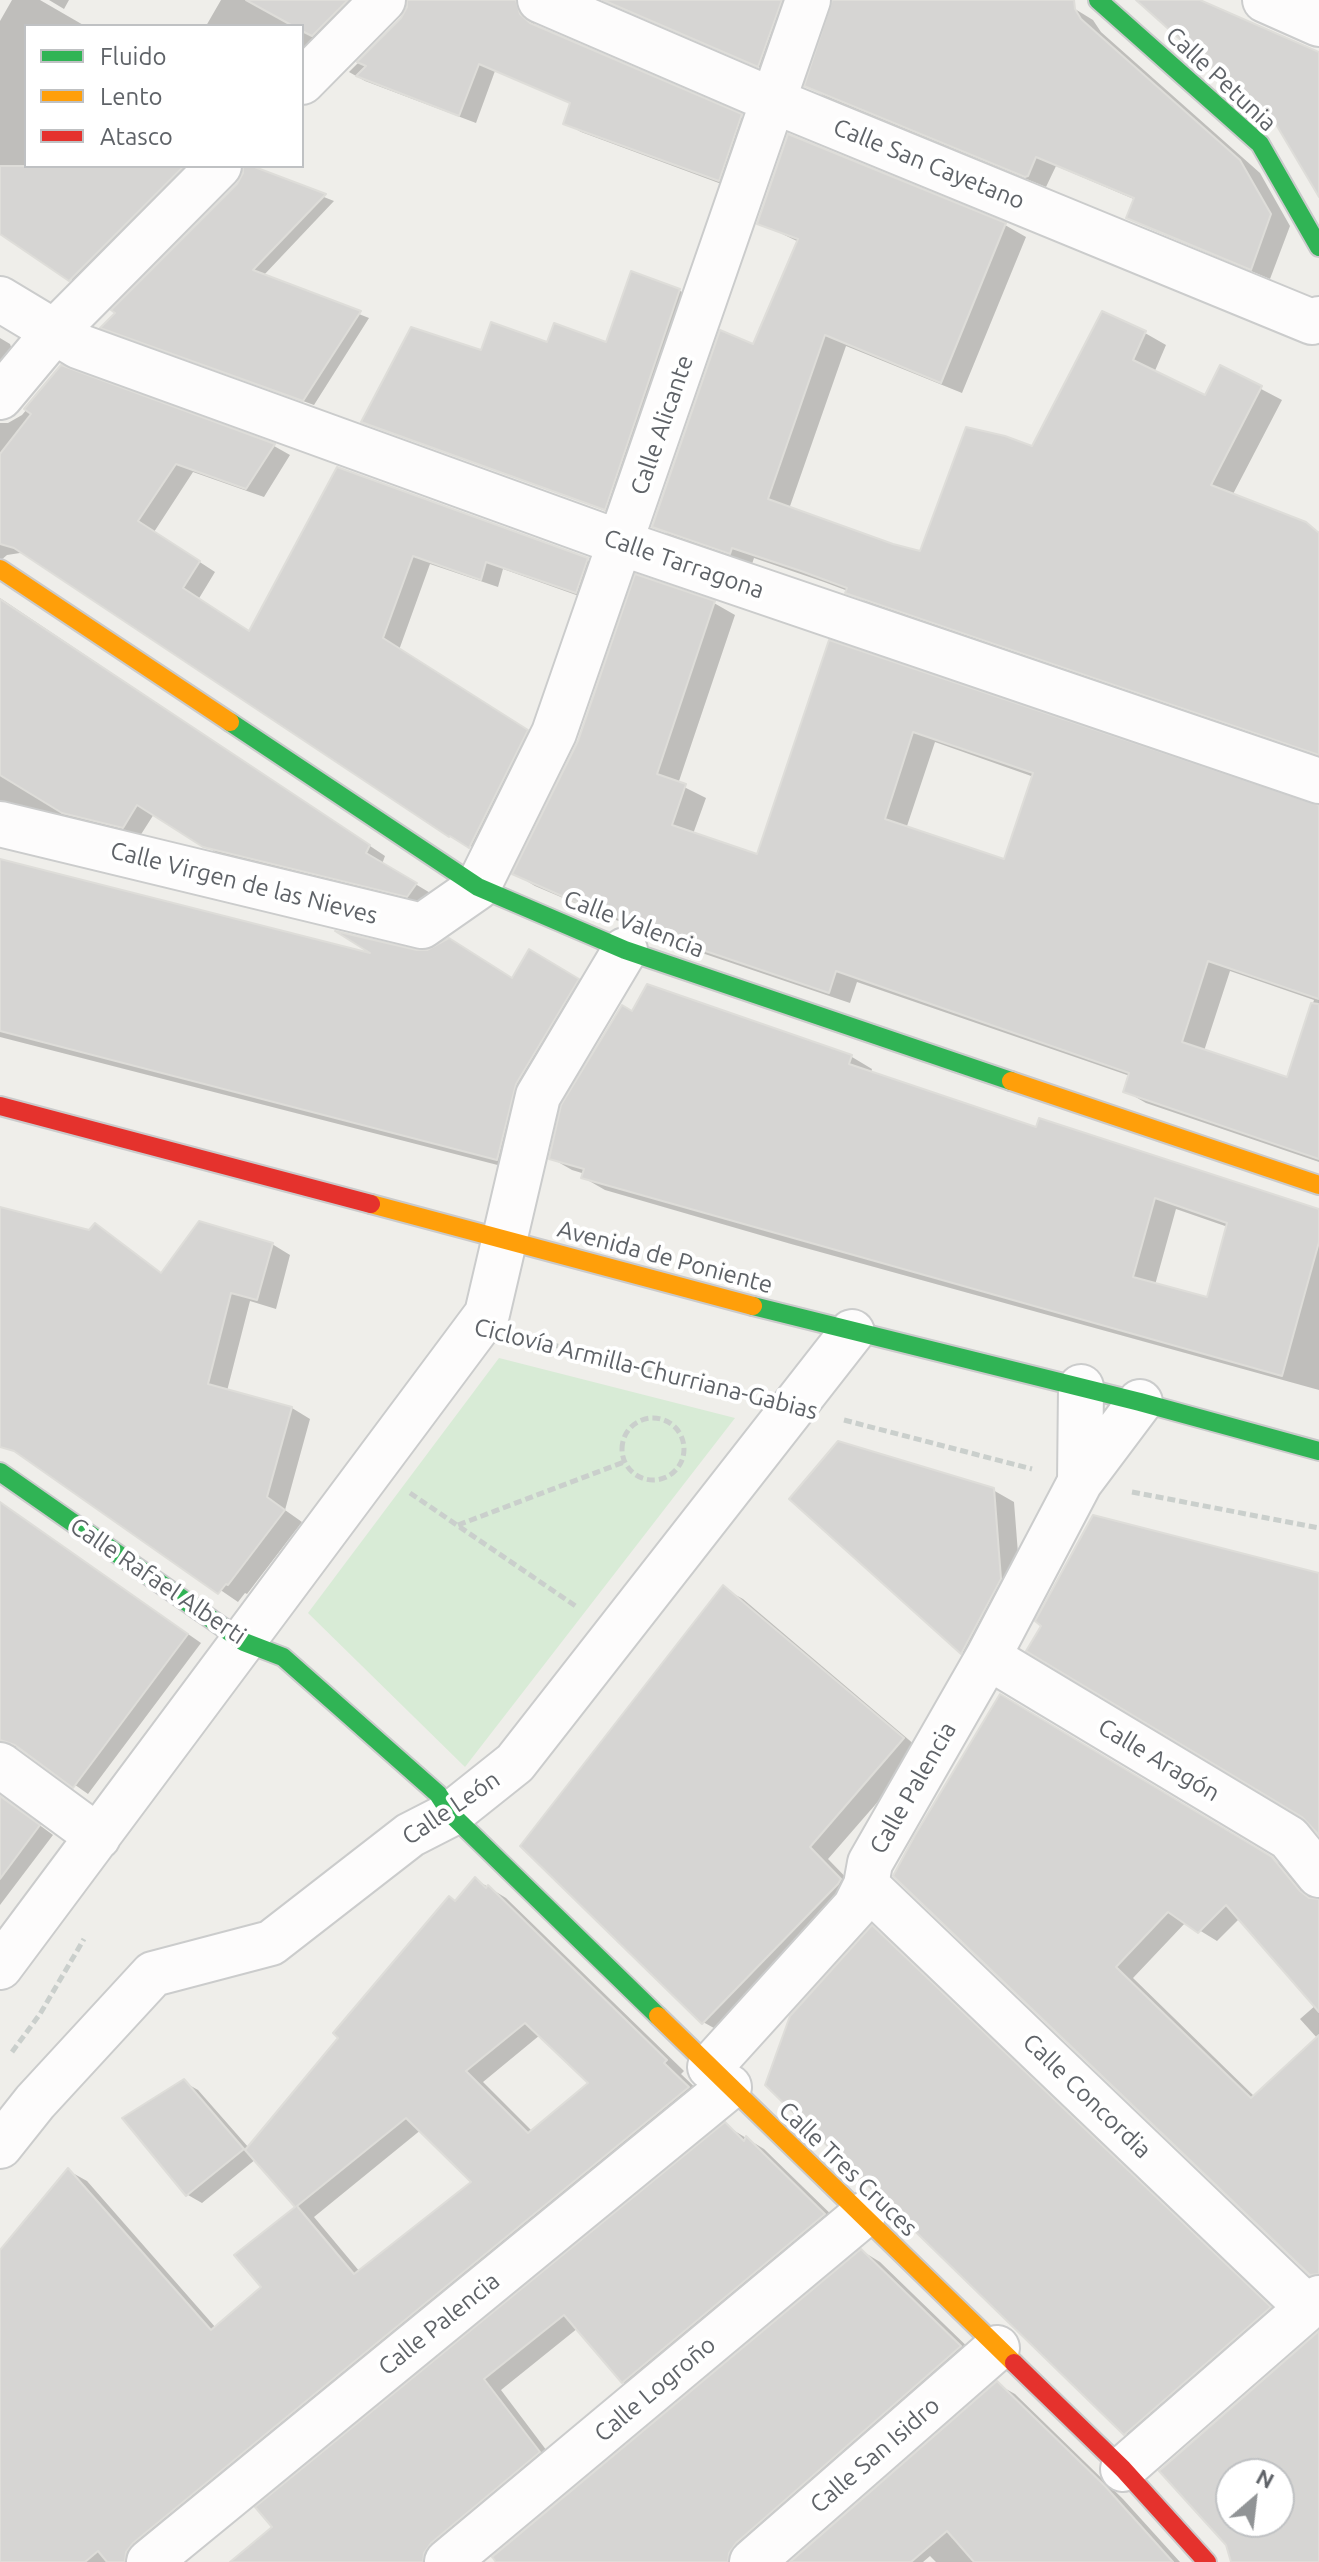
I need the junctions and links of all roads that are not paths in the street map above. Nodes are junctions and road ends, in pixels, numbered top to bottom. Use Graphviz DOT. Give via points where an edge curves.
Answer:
graph roads {
  1 [pos="383,0"];
  2 [pos="540,0"];
  3 [pos="808,0"];
  4 [pos="1098,0"];
  5 [pos="1265,0"];
  6 [pos="1319,24"];
  7 [pos="304,80"];
  8 [pos="774,101"];
  9 [pos="217,168"];
  10 [pos="1319,247"];
  11 [pos="0,299"];
  12 [pos="1319,319"];
  13 [pos="56,330"];
  14 [pos="0,397"];
  15 [pos="621,543"];
  16 [pos="0,569"];
  17 [pos="1319,781"];
  18 [pos="0,824"];
  19 [pos="478,887"];
  20 [pos="625,950"];
  21 [pos="0,1106"];
  22 [pos="1319,1185"];
  23 [pos="503,1239"];
  24 [pos="852,1332"];
  25 [pos="1081,1387"];
  26 [pos="1140,1402"];
  27 [pos="1319,1451"];
  28 [pos="1,1476"];
  29 [pos="1080,1482"];
  30 [pos="244,1642"];
  31 [pos="988,1657"];
  32 [pos="0,1765"];
  33 [pos="451,1814"];
  34 [pos="98,1837"];
  35 [pos="1319,1875"];
  36 [pos="866,1885"];
  37 [pos="0,1967"];
  38 [pos="719,2077"];
  39 [pos="0,2146"];
  40 [pos="863,2215"];
  41 [pos="1314,2303"];
  42 [pos="997,2348"];
  43 [pos="1123,2469"];
  44 [pos="149,2562"];
  45 [pos="447,2562"];
  46 [pos="752,2562"];
  47 [pos="1207,2562"];
  1 -- 7 [label="street"];
  2 -- 8 [label="street, Calle San Cayetano"];
  3 -- 8 [label="street, Calle Alicante"];
  4 -- 10 [label="street, Calle Petunia" via="1260,144"];
  5 -- 6 [label="street"];
  8 -- 12 [label="street, Calle San Cayetano" via="1312,322"];
  8 -- 15 [label="street, Calle Alicante"];
  9 -- 13 [label="street"];
  11 -- 13 [label="street, Calle Tarragona"];
  13 -- 14 [label="street"];
  13 -- 15 [label="street, Calle Tarragona" via="78,346"];
  15 -- 17 [label="street, Calle Tarragona"];
  15 -- 19 [label="street, Calle Alicante" via="554,733"];
  16 -- 19 [label="street, Calle Valencia"];
  18 -- 19 [label="street, Calle Virgen de las Nieves" via="422,926"];
  19 -- 20 [label="street, Calle Valencia"];
  20 -- 22 [label="street, Calle Valencia"];
  20 -- 23 [label="street" via="538,1096"];
  21 -- 23 [label="street, Avenida de Poniente"];
  23 -- 24 [label="street, Avenida de Poniente"];
  23 -- 30 [label="street" via="487,1314"];
  24 -- 25 [label="street, Avenida de Poniente"];
  24 -- 33 [label="street, Calle León" via="515,1763"];
  25 -- 26 [label="street, Avenida de Poniente"];
  25 -- 29 [label="street, Calle Palencia"];
  26 -- 27 [label="street, Avenida de Poniente"];
  26 -- 29 [label="street, Calle Palencia"];
  28 -- 30 [label="street, Calle Rafael Alberti"];
  29 -- 31 [label="street, Calle Palencia"];
  30 -- 33 [label="street, Calle Rafael Alberti" via="283,1657 438,1794"];
  30 -- 34 [label="street"];
  31 -- 35 [label="street, Calle Aragón" via="1289,1838"];
  31 -- 36 [label="street, Calle Palencia" via="870,1863"];
  32 -- 34 [label="street"];
  33 -- 38 [label="street, Calle Tres Cruces"];
  33 -- 39 [label="street, Calle León" via="410,1835 271,1943 153,1974"];
  34 -- 37 [label="street"];
  36 -- 38 [label="street, Calle Palencia" via="855,1907"];
  36 -- 41 [label="street, Calle Concordia"];
  38 -- 40 [label="street, Calle Tres Cruces"];
  38 -- 44 [label="street, Calle Palencia"];
  40 -- 42 [label="street, Calle Tres Cruces"];
  40 -- 45 [label="street, Calle Logroño"];
  41 -- 43 [label="street"];
  42 -- 43 [label="street, Calle Tres Cruces"];
  42 -- 46 [label="street, Calle San Isidro"];
  43 -- 47 [label="street, Calle Tres Cruces"];
}
